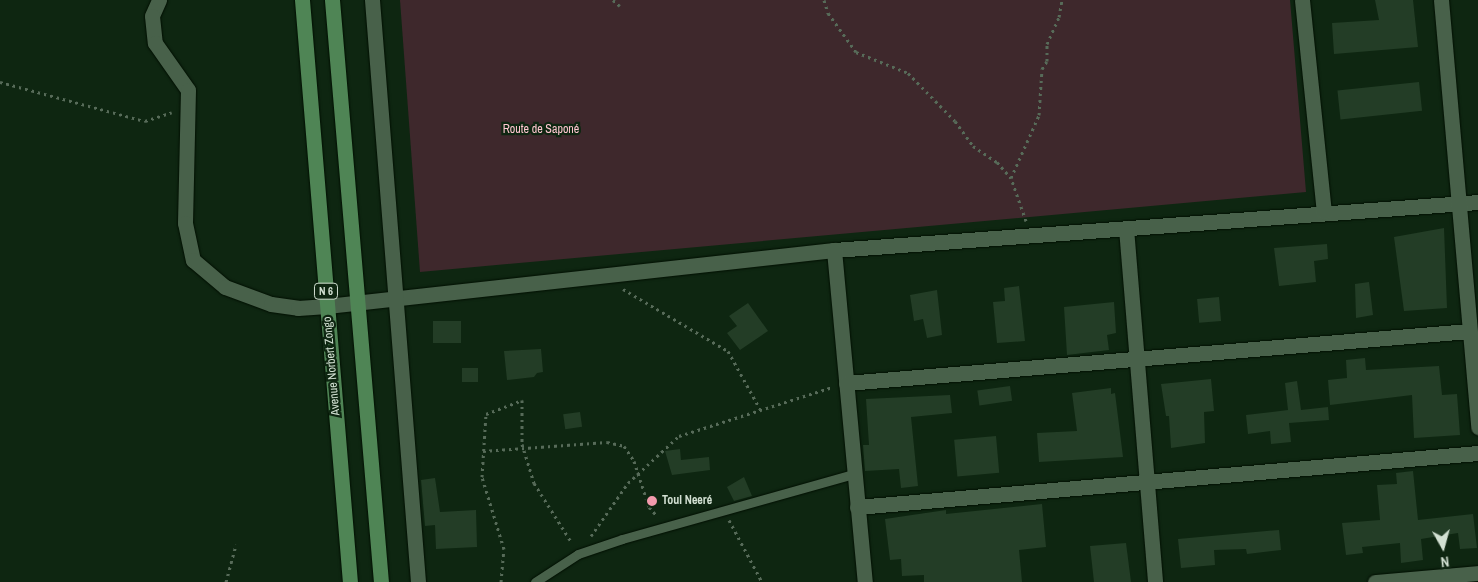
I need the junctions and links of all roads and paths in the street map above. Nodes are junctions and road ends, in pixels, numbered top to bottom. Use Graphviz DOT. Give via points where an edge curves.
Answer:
graph roads {
  1 [pos="159,0"];
  2 [pos="302,0"];
  3 [pos="332,0"];
  4 [pos="372,0"];
  5 [pos="613,0"];
  6 [pos="824,0"];
  7 [pos="1302,0"];
  8 [pos="1441,0"];
  9 [pos="1062,1"];
  10 [pos="620,6"];
  11 [pos="0,82"];
  12 [pos="190,106"];
  13 [pos="1011,178"];
  14 [pos="1478,202"];
  15 [pos="1460,204"];
  16 [pos="1324,212"];
  17 [pos="1126,228"];
  18 [pos="1028,235"];
  19 [pos="834,250"];
  20 [pos="602,276"];
  21 [pos="395,298"];
  22 [pos="357,302"];
  23 [pos="327,306"];
  24 [pos="1469,332"];
  25 [pos="1136,357"];
  26 [pos="846,383"];
  27 [pos="760,410"];
  28 [pos="1478,427"];
  29 [pos="524,449"];
  30 [pos="483,451"];
  31 [pos="1478,453"];
  32 [pos="853,474"];
  33 [pos="637,475"];
  34 [pos="1146,480"];
  35 [pos="857,507"];
  36 [pos="727,509"];
  37 [pos="669,526"];
  38 [pos="236,544"];
  39 [pos="578,554"];
  40 [pos="1478,573"];
  41 [pos="226,582"];
  42 [pos="350,582"];
  43 [pos="381,582"];
  44 [pos="418,582"];
  45 [pos="501,582"];
  46 [pos="536,582"];
  47 [pos="762,582"];
  48 [pos="865,582"];
  49 [pos="1155,582"];
  50 [pos="1375,582"];
  1 -- 12 [label="street" via="152,16 155,43 188,90"];
  2 -- 23 [label="main road, Avenue Norbert Zongo / N 6"];
  3 -- 22 [label="main road, N 6"];
  4 -- 21 [label="street"];
  5 -- 10 [label="path"];
  6 -- 13 [label="path" via="836,26 856,52 908,73 955,121 973,146 998,162"];
  7 -- 16 [label="street"];
  8 -- 15 [label="street"];
  9 -- 13 [label="path" via="1047,44 1039,115"];
  11 -- 12 [label="path" via="145,121"];
  12 -- 23 [label="street" via="185,223 193,260 224,287 271,304 298,308"];
  13 -- 18 [label="path" via="1026,217"];
  14 -- 15 [label="street"];
  15 -- 16 [label="street"];
  15 -- 24 [label="street"];
  16 -- 17 [label="street"];
  17 -- 18 [label="street"];
  17 -- 25 [label="street"];
  18 -- 19 [label="street"];
  19 -- 20 [label="street"];
  19 -- 26 [label="street"];
  20 -- 21 [label="street"];
  20 -- 27 [label="path" via="728,351"];
  21 -- 22 [label="street"];
  21 -- 44 [label="street"];
  22 -- 23 [label="street"];
  22 -- 43 [label="main road, N 6"];
  23 -- 42 [label="main road, Avenue Norbert Zongo / N 6"];
  24 -- 25 [label="street"];
  24 -- 28 [label="street"];
  25 -- 26 [label="street"];
  25 -- 34 [label="street"];
  26 -- 27 [label="path"];
  26 -- 32 [label="street"];
  27 -- 33 [label="path" via="679,436"];
  29 -- 30 [label="path"];
  29 -- 30 [label="path" via="522,400 486,414"];
  29 -- 33 [label="path" via="624,446"];
  29 -- 39 [label="path" via="534,483"];
  30 -- 45 [label="path" via="482,477 504,549"];
  31 -- 34 [label="street"];
  32 -- 35 [label="street"];
  32 -- 36 [label="lane"];
  33 -- 37 [label="path" via="649,507"];
  33 -- 39 [label="path"];
  34 -- 35 [label="street"];
  34 -- 49 [label="street"];
  35 -- 48 [label="street"];
  36 -- 37 [label="lane"];
  36 -- 47 [label="path" via="730,527"];
  37 -- 39 [label="lane"];
  38 -- 41 [label="path"];
  39 -- 46 [label="lane"];
  40 -- 50 [label="street"];
}
